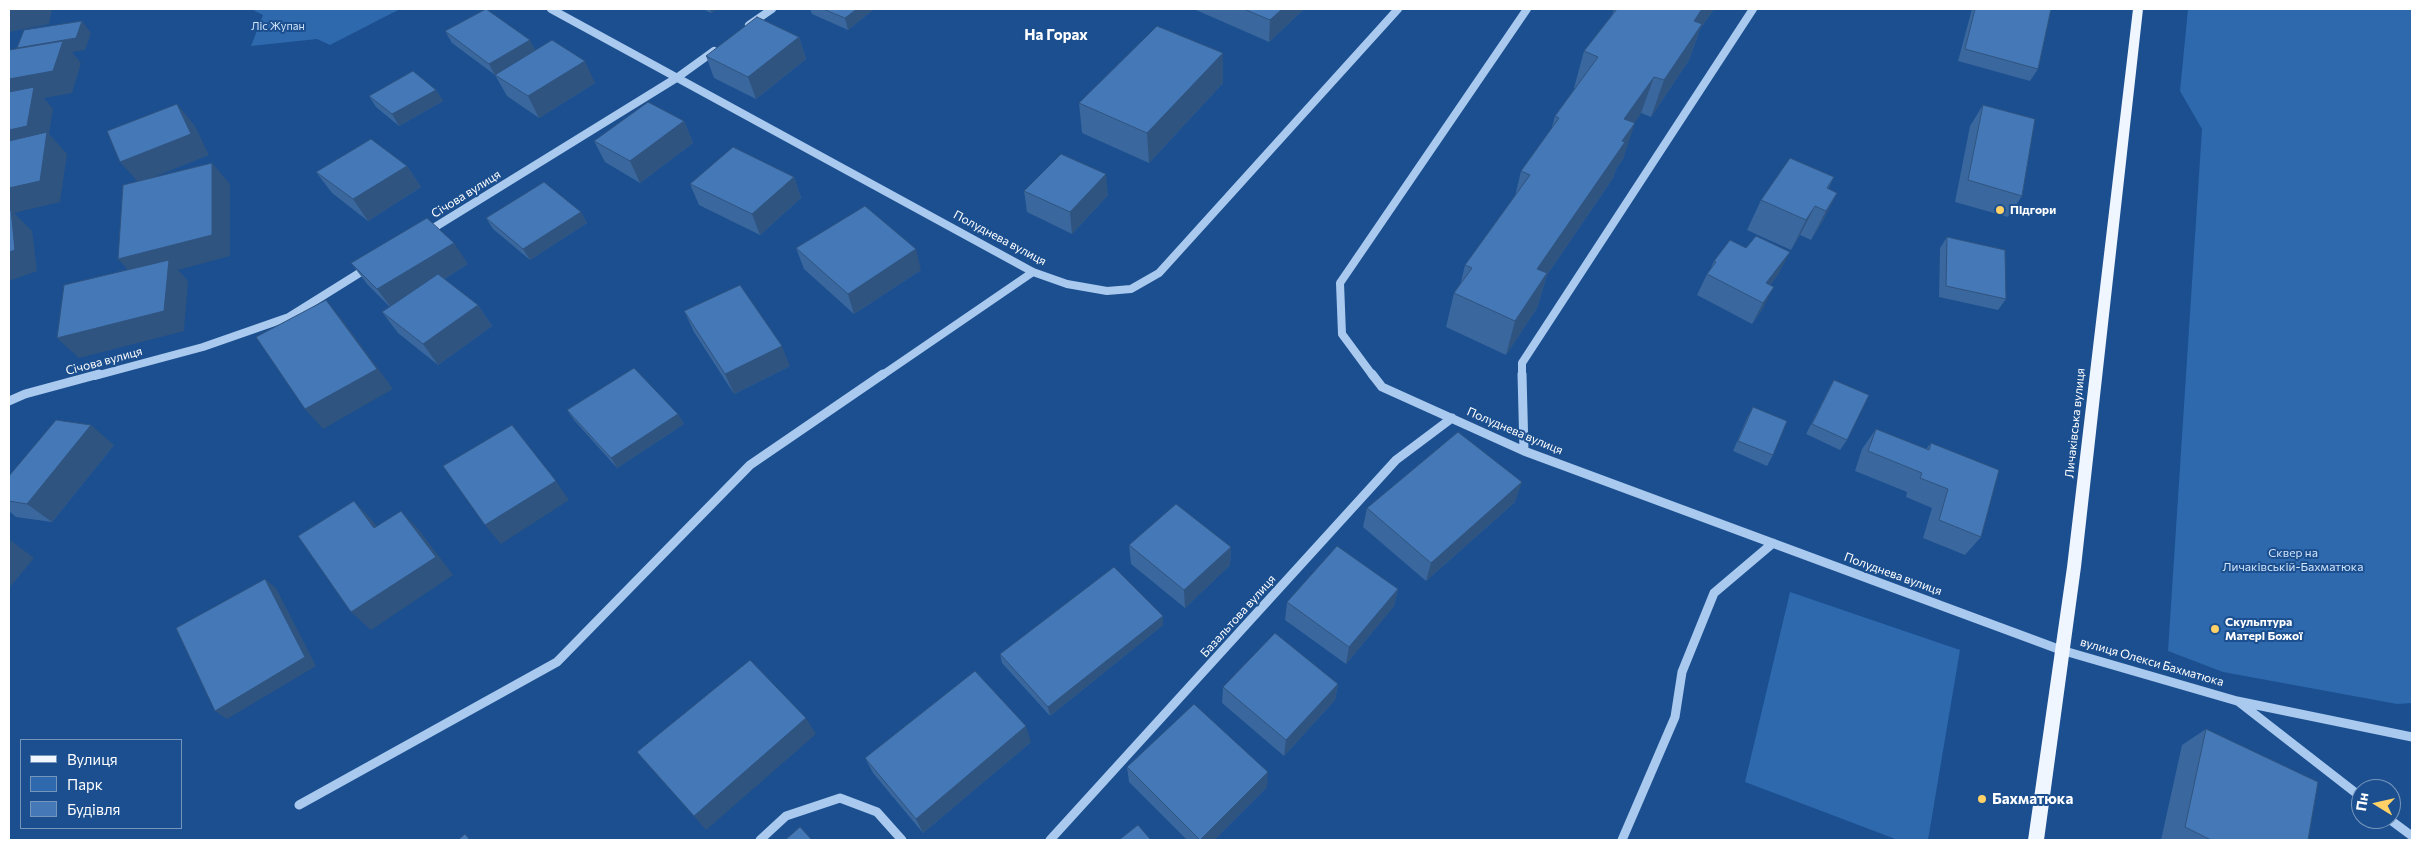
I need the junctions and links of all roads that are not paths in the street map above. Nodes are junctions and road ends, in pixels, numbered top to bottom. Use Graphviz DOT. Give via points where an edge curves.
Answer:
graph roads {
  1 [pos="551,9"];
  2 [pos="772,9"];
  3 [pos="1398,9"];
  4 [pos="1527,9"];
  5 [pos="1753,9"];
  6 [pos="2138,9"];
  7 [pos="740,32"];
  8 [pos="725,43"];
  9 [pos="678,77"];
  10 [pos="416,239"];
  11 [pos="373,265"];
  12 [pos="1033,272"];
  13 [pos="9,401"];
  14 [pos="1452,418"];
  15 [pos="1524,451"];
  16 [pos="1773,543"];
  17 [pos="2061,650"];
  18 [pos="2237,701"];
  19 [pos="2412,737"];
  20 [pos="2351,790"];
  21 [pos="299,805"];
  22 [pos="2401,828"];
  23 [pos="2412,836"];
  24 [pos="760,840"];
  25 [pos="902,840"];
  26 [pos="1050,840"];
  27 [pos="1622,840"];
  28 [pos="2036,840"];
  1 -- 9 [label="street, Полуднева вулиця"];
  2 -- 7 [label="street"];
  3 -- 12 [label="street, Полуднева вулиця" via="1159,273 1131,289 1107,291 1067,284"];
  4 -- 14 [label="street, Полуднева вулиця" via="1340,283 1342,334 1382,388"];
  5 -- 15 [label="street" via="1522,363"];
  6 -- 17 [label="main road, Личаківська вулиця" via="2074,567"];
  8 -- 9 [label="street, Січова вулиця"];
  9 -- 10 [label="street, Січова вулиця"];
  9 -- 12 [label="street, Полуднева вулиця"];
  11 -- 13 [label="street, Січова вулиця" via="289,317 202,347"];
  12 -- 21 [label="street" via="750,465 557,662"];
  14 -- 15 [label="street, Полуднева вулиця"];
  14 -- 26 [label="street, Базальтова вулиця" via="1396,460"];
  15 -- 16 [label="street, Полуднева вулиця"];
  16 -- 17 [label="street, Полуднева вулиця"];
  16 -- 27 [label="street" via="1714,593 1682,672 1675,717"];
  17 -- 18 [label="street, вулиця Олекси Бахматюка"];
  17 -- 28 [label="main road, Личаківська вулиця"];
  18 -- 19 [label="street, вулиця Олекси Бахматюка"];
  18 -- 20 [label="street, вулиця Олекси Бахматюка"];
  22 -- 23 [label="street"];
  24 -- 25 [label="street" via="786,816 840,798 877,812"];
}
